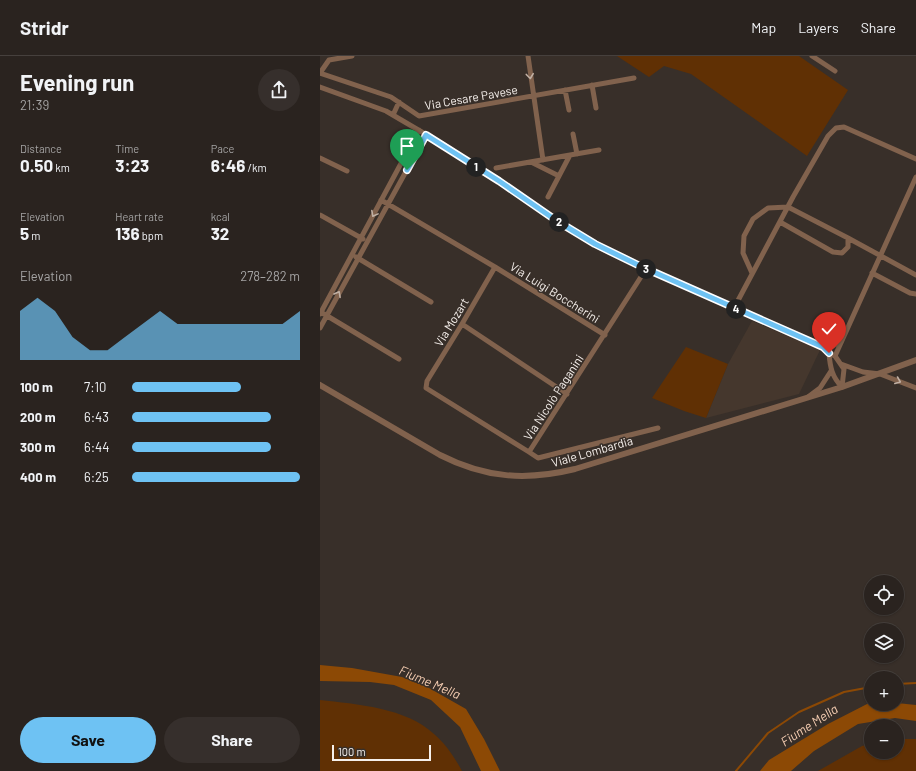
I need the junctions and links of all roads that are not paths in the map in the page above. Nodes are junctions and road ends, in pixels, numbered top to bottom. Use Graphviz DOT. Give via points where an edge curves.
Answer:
graph roads {
  1 [pos="352,56"];
  2 [pos="528,56"];
  3 [pos="812,56"];
  4 [pos="835,71"];
  5 [pos="320,73"];
  6 [pos="634,78"];
  7 [pos="592,85"];
  8 [pos="320,87"];
  9 [pos="565,90"];
  10 [pos="533,96"];
  11 [pos="399,102"];
  12 [pos="596,108"];
  13 [pos="569,110"];
  14 [pos="393,115"];
  15 [pos="419,130"];
  16 [pos="573,134"];
  17 [pos="426,135"];
  18 [pos="599,150"];
  19 [pos="577,154"];
  20 [pos="570,155"];
  21 [pos="320,158"];
  22 [pos="544,160"];
  23 [pos="916,160"];
  24 [pos="532,162"];
  25 [pos="496,168"];
  26 [pos="348,171"];
  27 [pos="559,176"];
  28 [pos="916,176"];
  29 [pos="548,197"];
  30 [pos="381,200"];
  31 [pos="388,204"];
  32 [pos="788,207"];
  33 [pos="320,215"];
  34 [pos="780,222"];
  35 [pos="361,238"];
  36 [pos="848,238"];
  37 [pos="367,241"];
  38 [pos="352,255"];
  39 [pos="880,256"];
  40 [pos="358,258"];
  41 [pos="495,266"];
  42 [pos="646,269"];
  43 [pos="752,273"];
  44 [pos="872,273"];
  45 [pos="916,275"];
  46 [pos="916,294"];
  47 [pos="431,302"];
  48 [pos="734,308"];
  49 [pos="320,312"];
  50 [pos="327,315"];
  51 [pos="462,324"];
  52 [pos="320,328"];
  53 [pos="605,335"];
  54 [pos="842,338"];
  55 [pos="823,347"];
  56 [pos="829,353"];
  57 [pos="836,356"];
  58 [pos="399,359"];
  59 [pos="916,360"];
  60 [pos="841,364"];
  61 [pos="831,371"];
  62 [pos="880,374"];
  63 [pos="320,385"];
  64 [pos="842,387"];
  65 [pos="426,388"];
  66 [pos="916,388"];
  67 [pos="567,394"];
  68 [pos="807,397"];
  69 [pos="658,428"];
  70 [pos="530,452"];
  1 -- 5 [label="street" via="329,60"];
  2 -- 10 [label="street, one-way"];
  3 -- 4 [label="street"];
  5 -- 11 [label="street, Via Cesare Pavese"];
  6 -- 7 [label="street, Via Cesare Pavese"];
  7 -- 9 [label="street, Via Cesare Pavese"];
  7 -- 12 [label="street"];
  8 -- 14 [label="street"];
  9 -- 10 [label="street, Via Cesare Pavese"];
  9 -- 13 [label="street"];
  10 -- 11 [label="street, Via Cesare Pavese" via="419,116"];
  10 -- 22 [label="street"];
  11 -- 14 [label="street"];
  14 -- 15 [label="street"];
  15 -- 17 [label="street"];
  15 -- 30 [label="street"];
  16 -- 19 [label="street"];
  17 -- 31 [label="street"];
  17 -- 42 [label="street" via="561,224"];
  18 -- 19 [label="street"];
  19 -- 20 [label="street"];
  20 -- 22 [label="street"];
  20 -- 27 [label="street"];
  21 -- 26 [label="street"];
  22 -- 24 [label="street"];
  23 -- 32 [label="street" via="844,127 836,128 828,136"];
  24 -- 25 [label="street"];
  24 -- 27 [label="street"];
  27 -- 29 [label="street"];
  28 -- 39 [label="street"];
  30 -- 31 [label="street, Via Luigi Boccherini"];
  30 -- 35 [label="street, one-way"];
  31 -- 37 [label="street"];
  31 -- 41 [label="street, Via Luigi Boccherini"];
  32 -- 34 [label="street"];
  32 -- 36 [label="street"];
  32 -- 43 [label="street" via="768,208 753,219 744,236 743,254"];
  33 -- 35 [label="street"];
  34 -- 36 [label="street" via="833,252 842,253 848,247"];
  34 -- 43 [label="street"];
  35 -- 37 [label="street"];
  35 -- 38 [label="street"];
  36 -- 39 [label="street"];
  37 -- 40 [label="street"];
  38 -- 40 [label="street"];
  38 -- 49 [label="street"];
  39 -- 44 [label="street"];
  39 -- 45 [label="street"];
  40 -- 47 [label="street"];
  50 -- 40 [label="street, one-way"];
  41 -- 51 [label="street, Via Mozart"];
  41 -- 53 [label="street, Via Luigi Boccherini"];
  42 -- 48 [label="street"];
  42 -- 53 [label="street, Via Nicolò Paganini"];
  43 -- 48 [label="street"];
  44 -- 46 [label="street"];
  44 -- 54 [label="street"];
  48 -- 55 [label="street"];
  49 -- 50 [label="street"];
  50 -- 52 [label="street"];
  50 -- 58 [label="street"];
  51 -- 65 [label="street, Via Mozart" via="426,381"];
  51 -- 67 [label="street"];
  53 -- 67 [label="street, Via Nicolò Paganini"];
  54 -- 55 [label="street" via="833,346"];
  54 -- 57 [label="street"];
  55 -- 56 [label="street"];
  56 -- 57 [label="street"];
  56 -- 61 [label="street"];
  57 -- 60 [label="street"];
  59 -- 62 [label="street, Viale Lombardia"];
  60 -- 62 [label="street" via="863,372"];
  60 -- 64 [label="street" via="844,369"];
  61 -- 64 [label="street"];
  61 -- 68 [label="street" via="820,388"];
  62 -- 64 [label="street, Viale Lombardia"];
  62 -- 66 [label="street, one-way"];
  63 -- 68 [label="street, Viale Lombardia" via="456,463 496,475 514,476 556,474 575,470"];
  64 -- 68 [label="street, Viale Lombardia"];
  65 -- 70 [label="street, Via Nicolò Paganini"];
  67 -- 70 [label="street, Via Nicolò Paganini"];
  69 -- 70 [label="street" via="538,458"];
}
